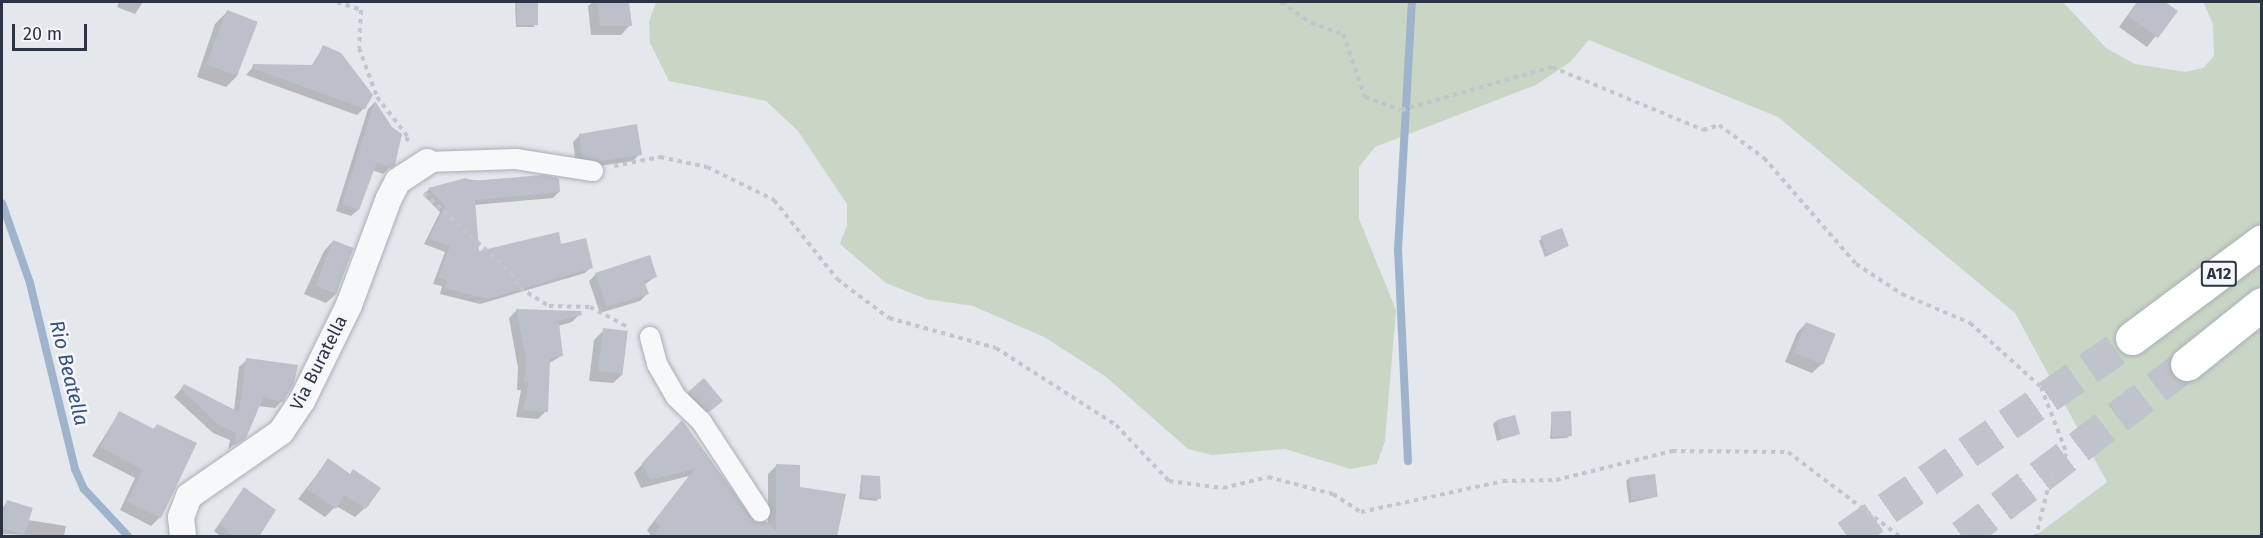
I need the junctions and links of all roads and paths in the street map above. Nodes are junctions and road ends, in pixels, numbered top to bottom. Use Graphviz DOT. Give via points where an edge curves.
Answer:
graph roads {
  1 [pos="337,2"];
  2 [pos="1281,2"];
  3 [pos="427,162"];
  4 [pos="593,171"];
  5 [pos="398,181"];
  6 [pos="2262,242"];
  7 [pos="2262,304"];
  8 [pos="650,338"];
  9 [pos="2132,338"];
  10 [pos="2187,364"];
  11 [pos="760,511"];
  12 [pos="183,537"];
  13 [pos="1899,537"];
  14 [pos="2036,537"];
  1 -- 5 [label="path" via="361,10 359,48 377,97 408,137"];
  2 -- 14 [label="path" via="1311,23 1343,34 1365,97 1401,110 1552,67 1703,130 1719,125 1764,159 1856,264 1902,294 1970,323 2041,387 2067,454 2054,464"];
  3 -- 4 [label="street" via="516,159"];
  3 -- 5 [label="street"];
  3 -- 8 [label="path" via="418,187 511,273 520,288 549,306 590,307"];
  4 -- 13 [label="path" via="660,157 707,167 774,200 837,279 889,318 996,348 1116,425 1169,481 1223,488 1268,477 1333,494 1361,512 1503,481 1556,480 1672,451 1788,452"];
  5 -- 12 [label="street, Via Buratella" via="349,305 302,401 281,432 189,496 181,517"];
  6 -- 9 [label="highway, A12"];
  7 -- 10 [label="highway"];
  8 -- 11 [label="street" via="657,364 676,397 701,421"];
}
